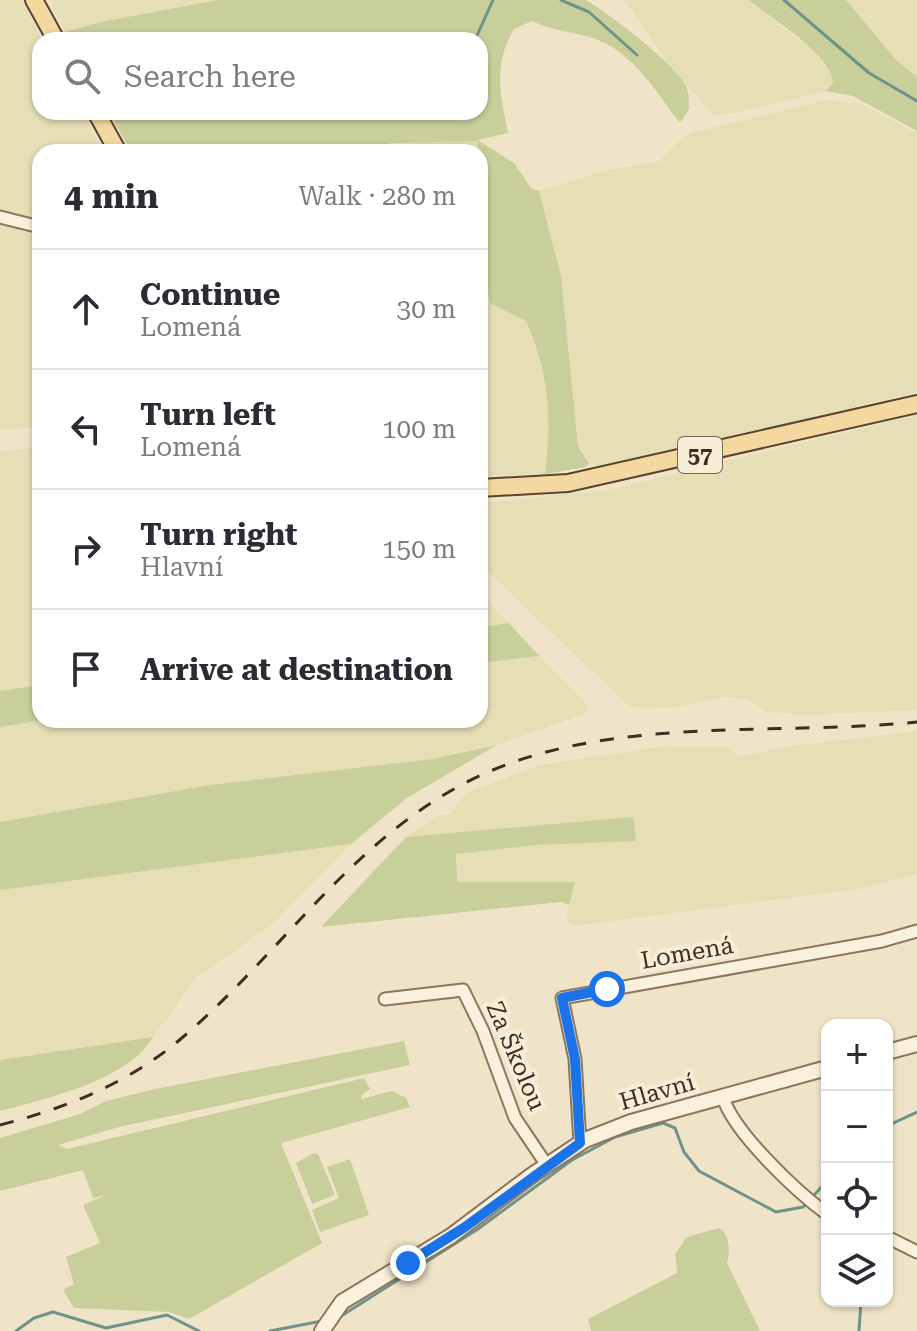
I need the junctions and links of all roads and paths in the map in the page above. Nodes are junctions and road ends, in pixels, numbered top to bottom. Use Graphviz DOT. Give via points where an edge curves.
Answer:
graph roads {
  1 [pos="34,0"];
  2 [pos="52,32"];
  3 [pos="100,120"];
  4 [pos="114,144"];
  5 [pos="0,217"];
  6 [pos="32,225"];
  7 [pos="917,404"];
  8 [pos="488,488"];
  9 [pos="917,931"];
  10 [pos="385,999"];
  11 [pos="917,1044"];
  12 [pos="893,1050"];
  13 [pos="821,1070"];
  14 [pos="723,1097"];
  15 [pos="580,1143"];
  16 [pos="546,1164"];
  17 [pos="821,1210"];
  18 [pos="893,1240"];
  19 [pos="917,1252"];
  20 [pos="325,1326"];
  1 -- 2 [label="main road"];
  3 -- 4 [label="main road"];
  5 -- 6 [label="street"];
  7 -- 8 [label="main road, 57" via="581,480"];
  9 -- 15 [label="street, Lomená" via="562,998 575,1059"];
  10 -- 16 [label="street, Za Školou" via="463,990 515,1118"];
  11 -- 12 [label="street"];
  13 -- 14 [label="street, Hlavní"];
  14 -- 15 [label="street, Hlavní" via="618,1126"];
  14 -- 17 [label="street" via="734,1119"];
  15 -- 16 [label="street, Hlavní"];
  16 -- 20 [label="street, Hlavní" via="465,1227 348,1299"];
  18 -- 19 [label="street"];
}
